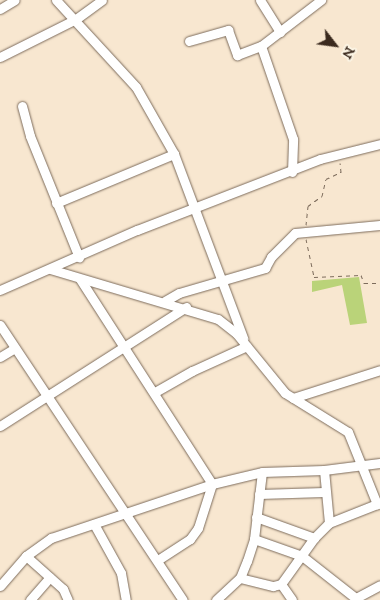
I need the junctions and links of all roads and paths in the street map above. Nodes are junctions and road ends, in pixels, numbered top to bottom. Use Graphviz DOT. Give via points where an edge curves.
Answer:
graph roads {
  1 [pos="15,0"];
  2 [pos="56,0"];
  3 [pos="102,0"];
  4 [pos="260,0"];
  5 [pos="321,0"];
  6 [pos="0,9"];
  7 [pos="76,19"];
  8 [pos="280,32"];
  9 [pos="189,41"];
  10 [pos="261,46"];
  11 [pos="0,57"];
  12 [pos="22,106"];
  13 [pos="380,144"];
  14 [pos="174,154"];
  15 [pos="338,154"];
  16 [pos="292,172"];
  17 [pos="56,203"];
  18 [pos="194,210"];
  19 [pos="380,225"];
  20 [pos="305,232"];
  21 [pos="79,257"];
  22 [pos="50,269"];
  23 [pos="80,279"];
  24 [pos="222,282"];
  25 [pos="380,283"];
  26 [pos="0,290"];
  27 [pos="165,301"];
  28 [pos="186,307"];
  29 [pos="0,325"];
  30 [pos="247,346"];
  31 [pos="15,348"];
  32 [pos="125,348"];
  33 [pos="0,357"];
  34 [pos="380,370"];
  35 [pos="155,392"];
  36 [pos="47,397"];
  37 [pos="292,398"];
  38 [pos="0,426"];
  39 [pos="380,463"];
  40 [pos="362,466"];
  41 [pos="324,470"];
  42 [pos="262,472"];
  43 [pos="212,484"];
  44 [pos="324,492"];
  45 [pos="259,494"];
  46 [pos="126,513"];
  47 [pos="256,517"];
  48 [pos="329,523"];
  49 [pos="94,524"];
  50 [pos="314,538"];
  51 [pos="254,539"];
  52 [pos="26,556"];
  53 [pos="302,556"];
  54 [pos="158,560"];
  55 [pos="50,577"];
  56 [pos="240,578"];
  57 [pos="281,584"];
  58 [pos="380,584"];
  59 [pos="0,586"];
  60 [pos="357,599"];
  61 [pos="30,600"];
  62 [pos="68,600"];
  63 [pos="126,600"];
  64 [pos="183,600"];
  65 [pos="216,600"];
  66 [pos="292,600"];
  1 -- 6 [label="street"];
  2 -- 7 [label="street"];
  3 -- 7 [label="street"];
  4 -- 8 [label="street"];
  5 -- 8 [label="street"];
  7 -- 11 [label="street"];
  7 -- 14 [label="street" via="136,87"];
  8 -- 10 [label="street"];
  9 -- 10 [label="street" via="228,30 237,55"];
  10 -- 16 [label="street" via="293,139"];
  12 -- 17 [label="street"];
  13 -- 15 [label="street"];
  14 -- 17 [label="street"];
  14 -- 18 [label="street"];
  15 -- 16 [label="street"];
  15 -- 20 [label="path" via="341,172 326,179 322,196 308,206"];
  16 -- 18 [label="street"];
  17 -- 21 [label="street"];
  18 -- 21 [label="street"];
  18 -- 24 [label="street"];
  19 -- 20 [label="street"];
  20 -- 24 [label="street" via="294,233 270,257 265,268"];
  20 -- 25 [label="path" via="314,277 361,274 364,283"];
  21 -- 22 [label="street"];
  22 -- 23 [label="street"];
  22 -- 26 [label="street"];
  23 -- 27 [label="street"];
  23 -- 32 [label="street"];
  24 -- 27 [label="street" via="178,292"];
  24 -- 30 [label="street"];
  27 -- 28 [label="street"];
  28 -- 30 [label="street" via="218,319"];
  28 -- 32 [label="street"];
  29 -- 31 [label="street"];
  30 -- 35 [label="street"];
  30 -- 37 [label="street"];
  31 -- 33 [label="street"];
  31 -- 36 [label="street"];
  32 -- 35 [label="street"];
  32 -- 36 [label="street"];
  34 -- 37 [label="street"];
  35 -- 43 [label="street"];
  36 -- 38 [label="street"];
  36 -- 46 [label="street"];
  37 -- 40 [label="street" via="344,427"];
  39 -- 40 [label="street"];
  40 -- 41 [label="street"];
  40 -- 48 [label="street" via="377,504"];
  41 -- 42 [label="street"];
  41 -- 44 [label="street"];
  42 -- 43 [label="street"];
  42 -- 45 [label="street"];
  43 -- 46 [label="street"];
  43 -- 54 [label="street" via="198,528 190,539"];
  44 -- 45 [label="street"];
  44 -- 48 [label="street"];
  45 -- 47 [label="street"];
  46 -- 49 [label="street"];
  46 -- 54 [label="street"];
  47 -- 50 [label="street"];
  47 -- 51 [label="street"];
  48 -- 50 [label="street"];
  49 -- 52 [label="street" via="51,538"];
  49 -- 63 [label="street" via="121,573"];
  50 -- 53 [label="street"];
  51 -- 53 [label="street"];
  51 -- 56 [label="street"];
  52 -- 55 [label="street"];
  52 -- 59 [label="street"];
  53 -- 57 [label="street"];
  53 -- 60 [label="street"];
  54 -- 64 [label="street"];
  55 -- 61 [label="street"];
  55 -- 62 [label="street" via="63,588"];
  56 -- 57 [label="street" via="273,586"];
  56 -- 65 [label="street"];
  57 -- 66 [label="street"];
  58 -- 60 [label="street"];
}
